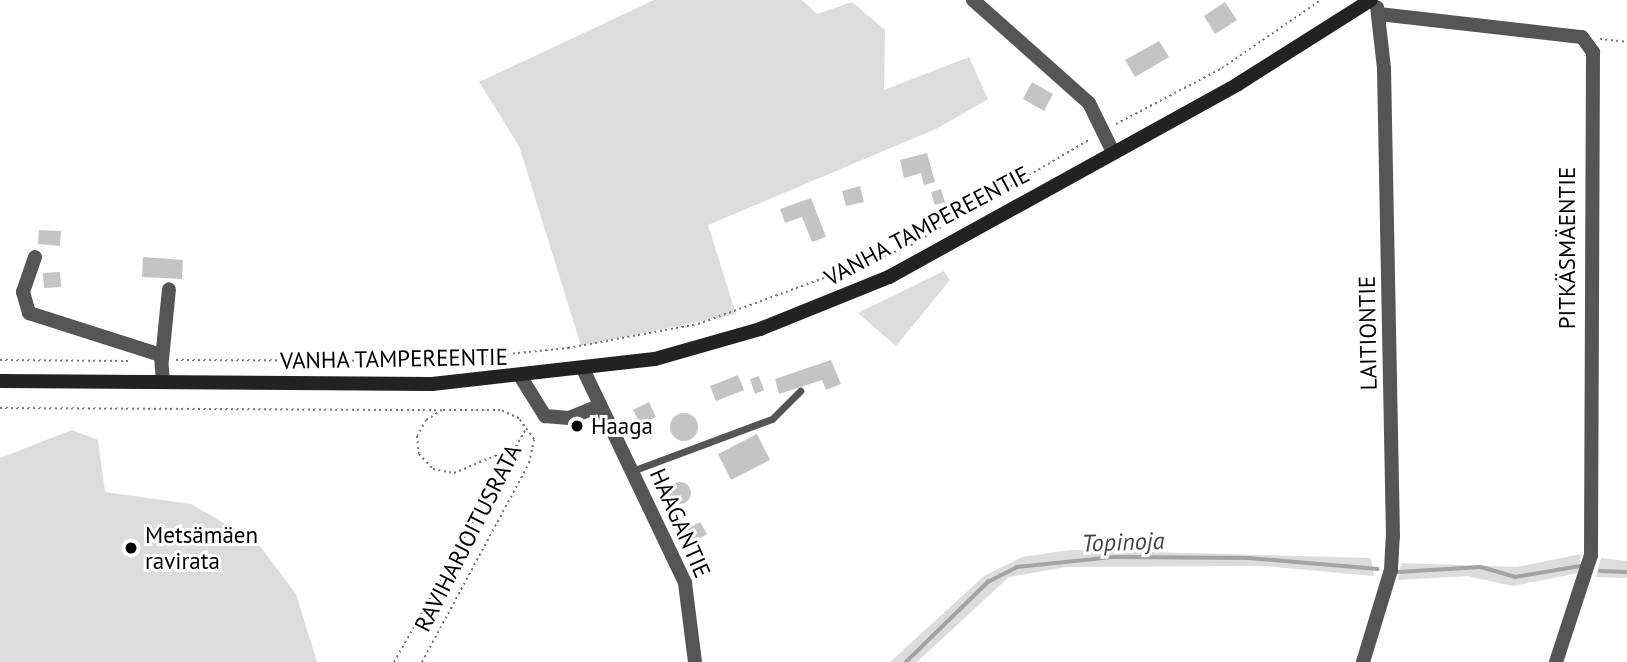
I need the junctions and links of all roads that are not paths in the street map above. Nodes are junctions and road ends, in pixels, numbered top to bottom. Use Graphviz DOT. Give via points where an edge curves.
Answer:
graph roads {
  1 [pos="973,0"];
  2 [pos="1375,5"];
  3 [pos="1113,152"];
  4 [pos="35,257"];
  5 [pos="169,289"];
  6 [pos="162,359"];
  7 [pos="584,371"];
  8 [pos="522,379"];
  9 [pos="0,380"];
  10 [pos="163,382"];
  11 [pos="800,391"];
  12 [pos="599,406"];
  13 [pos="632,471"];
  14 [pos="695,662"];
  15 [pos="1363,662"];
  16 [pos="1556,662"];
  1 -- 3 [label="street" via="1089,103"];
  2 -- 3 [label="main road, VANHA TAMPEREENTIE"];
  2 -- 15 [label="street, LAITIONTIE" via="1393,537 1391,570"];
  2 -- 16 [label="street, PITKÄSMÄENTIE" via="1582,37 1593,51 1591,555"];
  3 -- 7 [label="main road, VANHA TAMPEREENTIE" via="827,304 655,359"];
  4 -- 6 [label="street" via="23,292 29,313"];
  5 -- 6 [label="street"];
  6 -- 10 [label="street"];
  7 -- 8 [label="main road, VANHA TAMPEREENTIE"];
  7 -- 12 [label="street, HAAGANTIE"];
  8 -- 10 [label="main road, VANHA TAMPEREENTIE"];
  8 -- 12 [label="street" via="545,416 569,418"];
  9 -- 10 [label="main road, VANHA TAMPEREENTIE"];
  11 -- 13 [label="lane" via="772,419"];
  12 -- 13 [label="street, HAAGANTIE"];
  13 -- 14 [label="street, HAAGANTIE" via="685,583"];
}
